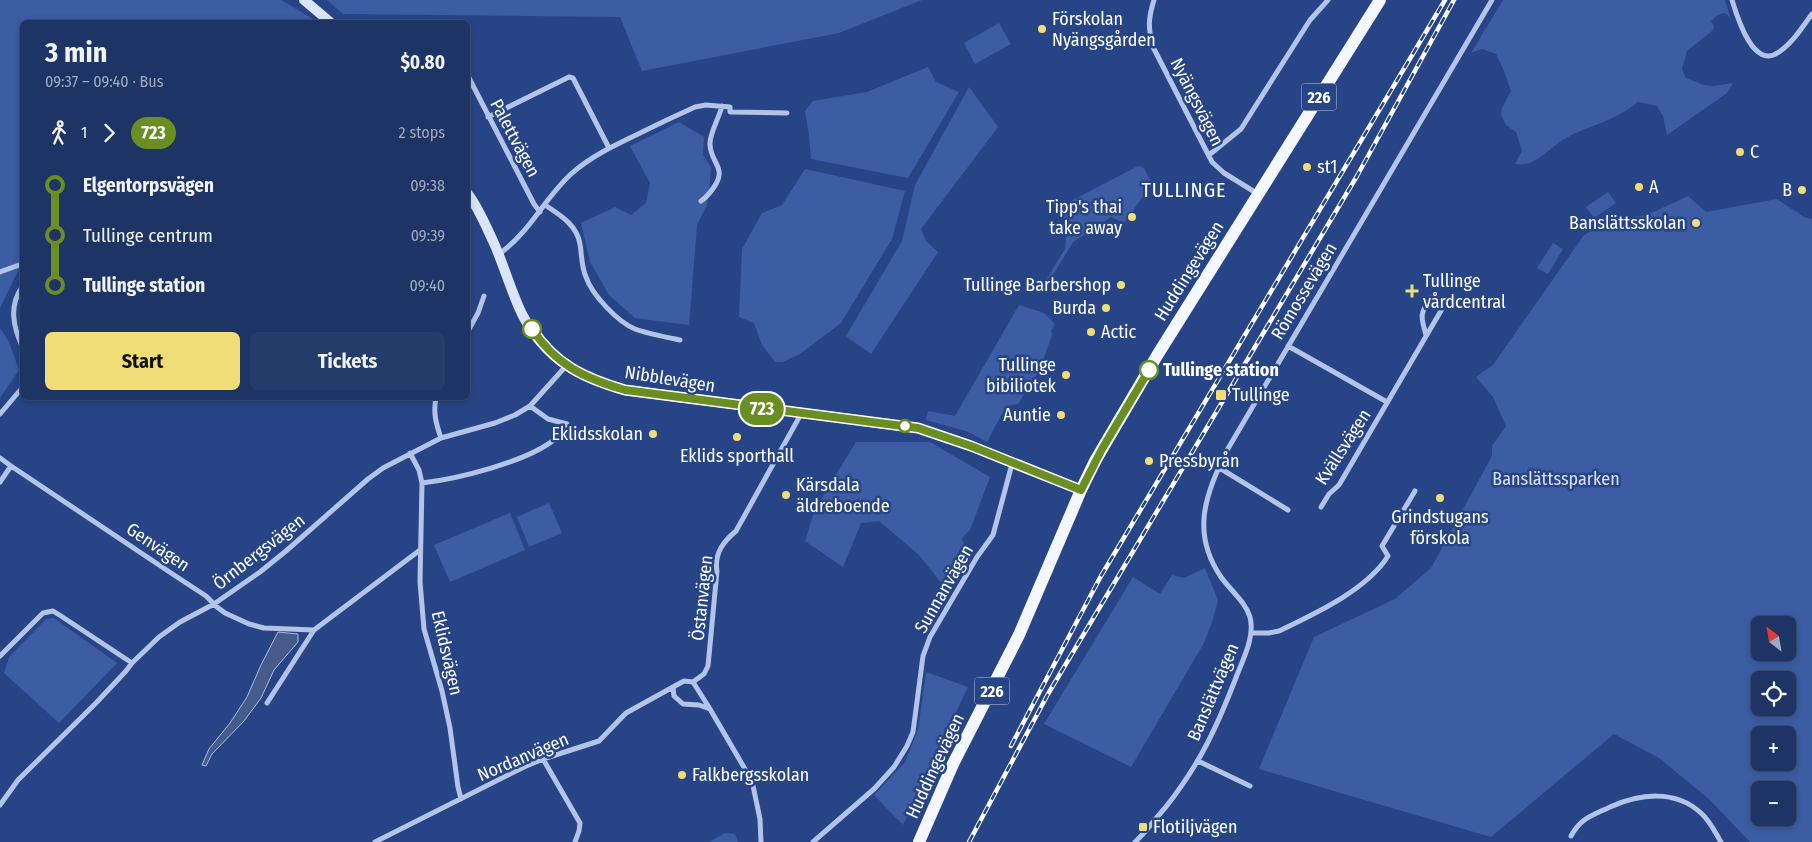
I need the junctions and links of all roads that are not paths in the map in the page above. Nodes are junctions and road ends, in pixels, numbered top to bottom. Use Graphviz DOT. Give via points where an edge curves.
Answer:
graph roads {
  1 [pos="304,0"];
  2 [pos="1154,0"];
  3 [pos="1328,0"];
  4 [pos="1380,0"];
  5 [pos="1492,0"];
  6 [pos="1732,0"];
  7 [pos="1812,14"];
  8 [pos="328,20"];
  9 [pos="470,80"];
  10 [pos="722,106"];
  11 [pos="787,113"];
  12 [pos="488,117"];
  13 [pos="609,148"];
  14 [pos="1209,155"];
  15 [pos="1258,194"];
  16 [pos="470,198"];
  17 [pos="701,201"];
  18 [pos="545,205"];
  19 [pos="540,212"];
  20 [pos="499,254"];
  21 [pos="20,265"];
  22 [pos="0,272"];
  23 [pos="20,292"];
  24 [pos="484,296"];
  25 [pos="470,327"];
  26 [pos="1426,335"];
  27 [pos="680,340"];
  28 [pos="20,341"];
  29 [pos="1288,346"];
  30 [pos="566,366"];
  31 [pos="20,390"];
  32 [pos="436,400"];
  33 [pos="1387,402"];
  34 [pos="530,406"];
  35 [pos="0,414"];
  36 [pos="801,414"];
  37 [pos="441,438"];
  38 [pos="410,454"];
  39 [pos="0,458"];
  40 [pos="1012,464"];
  41 [pos="11,466"];
  42 [pos="1218,467"];
  43 [pos="0,482"];
  44 [pos="422,483"];
  45 [pos="1081,490"];
  46 [pos="1415,491"];
  47 [pos="1321,507"];
  48 [pos="1288,510"];
  49 [pos="420,550"];
  50 [pos="214,604"];
  51 [pos="314,630"];
  52 [pos="1252,633"];
  53 [pos="0,656"];
  54 [pos="132,663"];
  55 [pos="693,682"];
  56 [pos="673,687"];
  57 [pos="267,703"];
  58 [pos="710,709"];
  59 [pos="543,759"];
  60 [pos="1198,761"];
  61 [pos="1250,786"];
  62 [pos="461,799"];
  63 [pos="0,805"];
  64 [pos="1570,836"];
  65 [pos="921,841"];
  66 [pos="375,842"];
  67 [pos="575,842"];
  68 [pos="761,842"];
  69 [pos="813,842"];
  70 [pos="1135,842"];
  71 [pos="1722,842"];
  1 -- 8 [label="street"];
  2 -- 14 [label="street, Nyängsvägen" via="1149,19 1153,47"];
  3 -- 14 [label="street" via="1310,20 1241,129"];
  4 -- 15 [label="main road, Huddingevägen / 226"];
  5 -- 29 [label="street, Römossevägen"];
  6 -- 7 [label="street" via="1744,35 1752,47 1766,54 1778,54"];
  9 -- 12 [label="street, Palettvägen"];
  10 -- 11 [label="street" via="730,107 730,112"];
  10 -- 13 [label="street" via="695,106"];
  10 -- 17 [label="street" via="710,140 710,150 720,177"];
  12 -- 13 [label="street" via="569,77 573,78"];
  12 -- 19 [label="street, Palettvägen"];
  13 -- 18 [label="street" via="570,175"];
  14 -- 15 [label="street, Nyängsvägen" via="1215,166"];
  15 -- 45 [label="main road, Huddingevägen / 226" via="1158,354"];
  16 -- 20 [label="street, Nibblevägen"];
  18 -- 19 [label="street"];
  18 -- 27 [label="street" via="575,230 586,279 613,313 636,329"];
  19 -- 20 [label="street" via="525,232"];
  20 -- 30 [label="street, Nibblevägen" via="523,316 537,337"];
  21 -- 22 [label="street"];
  23 -- 28 [label="street" via="13,316"];
  24 -- 25 [label="street"];
  26 -- 26 [label="street, Kvällsvägen" via="1422,310 1431,298 1439,298 1443,305"];
  26 -- 33 [label="street, Kvällsvägen"];
  29 -- 33 [label="street, Kvällsvägen"];
  29 -- 42 [label="street, Römossevägen"];
  30 -- 34 [label="street, Örnbergsvägen"];
  30 -- 36 [label="street, Nibblevägen" via="583,376 625,390"];
  31 -- 35 [label="street"];
  32 -- 37 [label="street" via="436,426"];
  33 -- 47 [label="street, Kvällsvägen" via="1339,485"];
  34 -- 37 [label="street, Örnbergsvägen" via="495,423"];
  34 -- 44 [label="street" via="548,419 567,424 554,440 508,463"];
  36 -- 40 [label="street, Nibblevägen" via="918,428"];
  36 -- 55 [label="street, Östanvägen" via="739,526 724,542 716,558 708,666 704,674"];
  37 -- 38 [label="street, Örnbergsvägen"];
  38 -- 44 [label="street, Eklidsvägen"];
  38 -- 50 [label="street, Örnbergsvägen" via="368,479 286,552"];
  39 -- 41 [label="street"];
  40 -- 45 [label="street, Nibblevägen"];
  40 -- 69 [label="street, Sunnanvägen" via="993,535 973,563 923,656 913,732 907,746 874,789"];
  41 -- 43 [label="street"];
  41 -- 50 [label="street, Genvägen"];
  42 -- 48 [label="street"];
  42 -- 52 [label="street, Römossevägen" via="1207,497 1206,549 1222,578 1244,605 1250,616"];
  44 -- 49 [label="street, Eklidsvägen"];
  45 -- 65 [label="main road, Huddingevägen / 226" via="1018,636 953,764"];
  46 -- 52 [label="street" via="1382,546 1388,556 1382,567 1366,582 1279,632"];
  49 -- 51 [label="street"];
  49 -- 62 [label="street, Eklidsvägen" via="424,629 442,691"];
  50 -- 51 [label="street, Genvägen" via="225,613 264,628"];
  50 -- 54 [label="street, Örnbergsvägen" via="166,632"];
  51 -- 57 [label="street"];
  52 -- 60 [label="street, Banslättvägen" via="1220,719"];
  53 -- 54 [label="street" via="43,613 49,611"];
  54 -- 63 [label="street, Örnbergsvägen" via="18,780"];
  55 -- 56 [label="street" via="684,681"];
  55 -- 58 [label="street"];
  56 -- 58 [label="street" via="679,702"];
  56 -- 59 [label="street, Nordanvägen" via="619,718 599,742"];
  58 -- 68 [label="street" via="752,781"];
  59 -- 62 [label="street, Nordanvägen"];
  59 -- 67 [label="street" via="580,823"];
  60 -- 61 [label="street, Banslättvägen"];
  60 -- 70 [label="street, Banslättvägen"];
  62 -- 66 [label="street, Nordanvägen"];
  64 -- 71 [label="street" via="1579,822 1600,812 1634,798 1658,796 1686,803 1697,810"];
}
